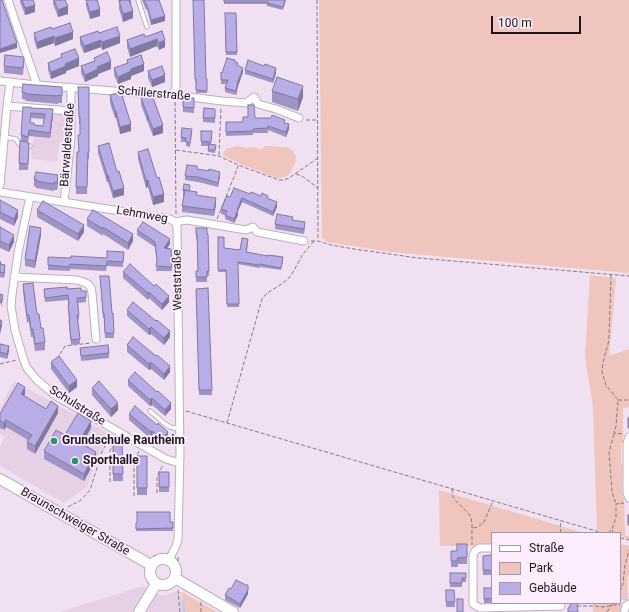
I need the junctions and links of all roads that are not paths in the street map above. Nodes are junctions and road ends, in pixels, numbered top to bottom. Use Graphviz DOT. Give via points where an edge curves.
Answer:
graph roads {
  1 [pos="8,0"];
  2 [pos="138,0"];
  3 [pos="176,0"];
  4 [pos="147,27"];
  5 [pos="0,81"];
  6 [pos="10,82"];
  7 [pos="37,85"];
  8 [pos="71,87"];
  9 [pos="174,94"];
  10 [pos="7,106"];
  11 [pos="71,111"];
  12 [pos="300,118"];
  13 [pos="4,137"];
  14 [pos="30,146"];
  15 [pos="0,185"];
  16 [pos="0,192"];
  17 [pos="30,197"];
  18 [pos="64,202"];
  19 [pos="175,222"];
  20 [pos="304,241"];
  21 [pos="14,277"];
  22 [pos="96,339"];
  23 [pos="150,411"];
  24 [pos="180,428"];
  25 [pos="629,437"];
  26 [pos="179,462"];
  27 [pos="0,479"];
  28 [pos="627,501"];
  29 [pos="491,548"];
  30 [pos="168,556"];
  31 [pos="149,564"];
  32 [pos="177,582"];
  33 [pos="155,586"];
  34 [pos="561,607"];
  35 [pos="140,612"];
  36 [pos="233,612"];
  1 -- 7 [label="street"];
  2 -- 4 [label="lane"];
  3 -- 9 [label="street"];
  5 -- 6 [label="street, Schillerstraße"];
  6 -- 7 [label="street, Schillerstraße"];
  6 -- 10 [label="street"];
  7 -- 8 [label="street, Schillerstraße"];
  8 -- 9 [label="street, Schillerstraße"];
  8 -- 11 [label="street, Bärwaldestraße"];
  9 -- 12 [label="street, Schillerstraße" via="246,103 254,97 258,104"];
  10 -- 11 [label="street"];
  10 -- 13 [label="street"];
  11 -- 18 [label="street, Bärwaldestraße" via="71,138"];
  13 -- 14 [label="lane" via="16,139 19,144"];
  13 -- 15 [label="street"];
  16 -- 17 [label="street, Lehmweg"];
  17 -- 18 [label="street, Lehmweg"];
  17 -- 21 [label="street, Schulstraße"];
  18 -- 19 [label="street, Lehmweg" via="170,219"];
  19 -- 20 [label="street, Lehmweg" via="187,220 246,230 253,227 257,232"];
  19 -- 24 [label="street, Weststraße"];
  21 -- 22 [label="street" via="77,280 89,285"];
  21 -- 26 [label="street, Schulstraße" via="12,315 23,358 31,373 50,392 166,459"];
  23 -- 24 [label="lane" via="164,423"];
  24 -- 26 [label="street, Weststraße"];
  25 -- 28 [label="street"];
  26 -- 30 [label="street, Weststraße" via="178,539"];
  27 -- 31 [label="street, Braunschweiger Straße"];
  29 -- 34 [label="street" via="479,548 473,555 473,604 480,608"];
  30 -- 31 [label="street"];
  30 -- 32 [label="street" via="176,568"];
  31 -- 33 [label="street" via="149,575"];
  32 -- 33 [label="street"];
  32 -- 36 [label="street"];
  33 -- 35 [label="street"];
}
